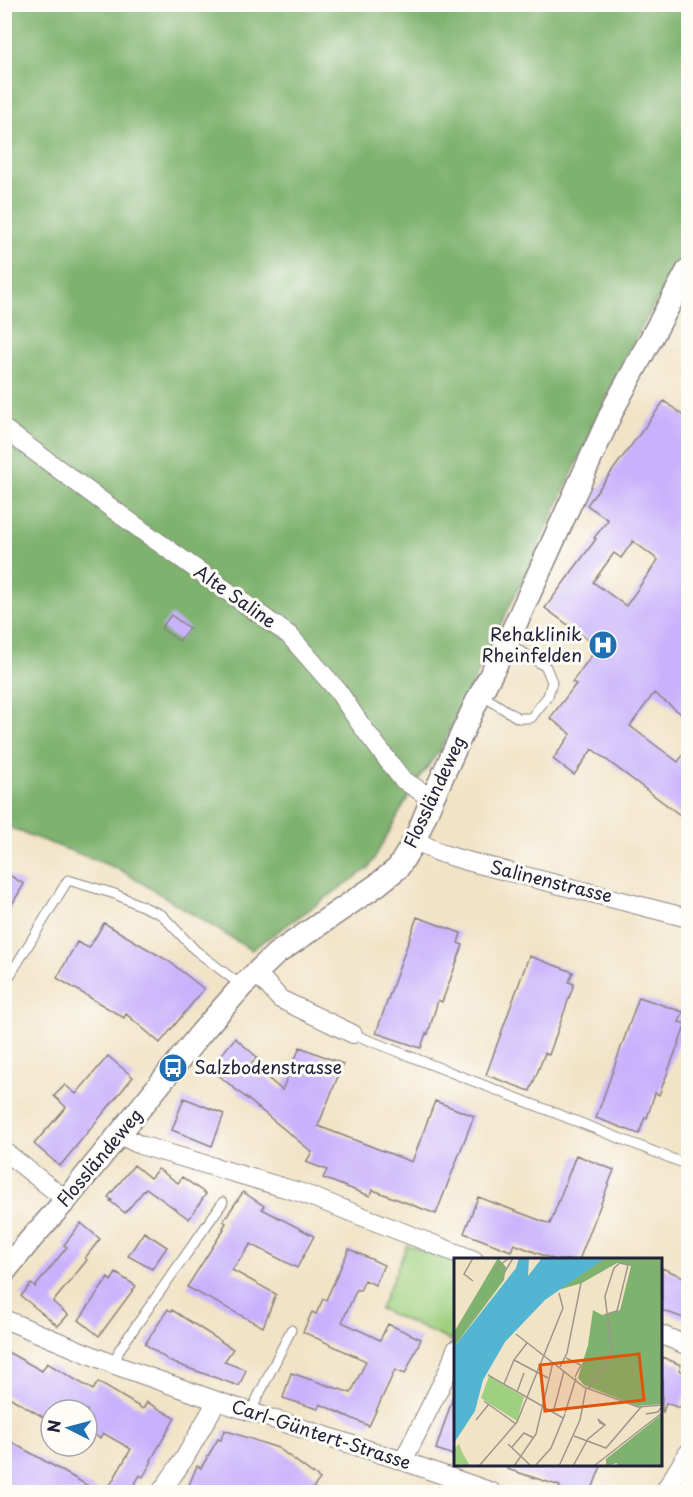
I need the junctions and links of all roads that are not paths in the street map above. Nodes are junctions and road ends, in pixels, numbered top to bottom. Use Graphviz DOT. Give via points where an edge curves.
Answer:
graph roads {
  1 [pos="688,270"];
  2 [pos="4,429"];
  3 [pos="507,643"];
  4 [pos="480,694"];
  5 [pos="432,799"];
  6 [pos="415,840"];
  7 [pos="688,918"];
  8 [pos="249,979"];
  9 [pos="4,985"];
  10 [pos="352,1034"];
  11 [pos="120,1135"];
  12 [pos="4,1150"];
  13 [pos="688,1165"];
  14 [pos="66,1200"];
  15 [pos="223,1202"];
  16 [pos="469,1258"];
  17 [pos="4,1272"];
  18 [pos="4,1319"];
  19 [pos="291,1330"];
  20 [pos="663,1335"];
  21 [pos="688,1346"];
  22 [pos="454,1355"];
  23 [pos="115,1365"];
  24 [pos="217,1401"];
  25 [pos="250,1413"];
  26 [pos="688,1453"];
  27 [pos="403,1461"];
  28 [pos="160,1492"];
  29 [pos="492,1492"];
  30 [pos="664,1492"];
  1 -- 3 [label="street, Flossländeweg" via="614,407"];
  2 -- 5 [label="street, Alte Saline" via="289,635 338,691 402,779"];
  3 -- 4 [label="street, Flossländeweg"];
  3 -- 4 [label="lane" via="546,667 552,682 548,696 531,718 518,718"];
  4 -- 5 [label="street, Flossländeweg"];
  5 -- 6 [label="street, Flossländeweg"];
  6 -- 7 [label="street, Salinenstrasse" via="440,853"];
  6 -- 8 [label="street, Flossländeweg" via="398,868 276,954"];
  8 -- 9 [label="lane" via="195,950 162,915 115,894 68,880"];
  8 -- 10 [label="street" via="280,999"];
  8 -- 11 [label="street, Flossländeweg"];
  10 -- 13 [label="lane"];
  11 -- 14 [label="street, Flossländeweg"];
  11 -- 16 [label="street" via="140,1145 302,1192"];
  12 -- 14 [label="street"];
  14 -- 17 [label="street, Flossländeweg"];
  15 -- 23 [label="lane" via="119,1350"];
  18 -- 23 [label="street, Carl-Güntert-Strasse"];
  19 -- 25 [label="lane"];
  20 -- 21 [label="street"];
  22 -- 27 [label="street"];
  23 -- 24 [label="street, Carl-Güntert-Strasse"];
  24 -- 25 [label="street, Carl-Güntert-Strasse"];
  24 -- 28 [label="street"];
  25 -- 27 [label="street, Carl-Güntert-Strasse"];
  26 -- 30 [label="street"];
  27 -- 29 [label="street, Carl-Güntert-Strasse"];
}
